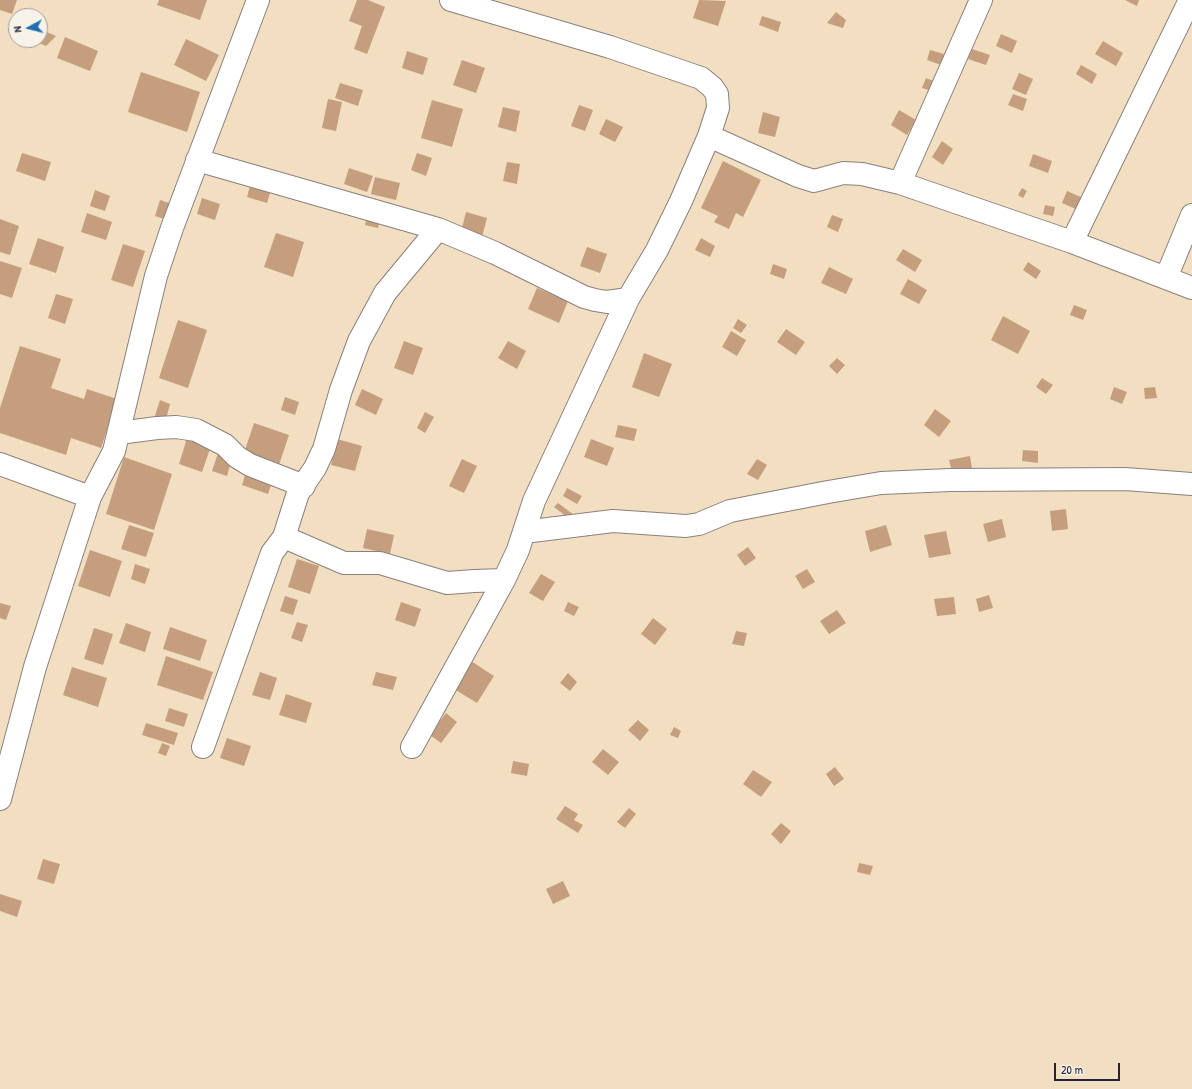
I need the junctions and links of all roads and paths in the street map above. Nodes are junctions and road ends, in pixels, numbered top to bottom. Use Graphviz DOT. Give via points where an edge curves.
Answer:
graph roads {
  1 [pos="258,0"];
  2 [pos="451,0"];
  3 [pos="981,0"];
  4 [pos="1190,0"];
  5 [pos="709,136"];
  6 [pos="197,160"];
  7 [pos="900,183"];
  8 [pos="1192,215"];
  9 [pos="438,229"];
  10 [pos="1072,242"];
  11 [pos="1166,278"];
  12 [pos="1192,288"];
  13 [pos="628,299"];
  14 [pos="119,433"];
  15 [pos="0,464"];
  16 [pos="1192,484"];
  17 [pos="304,486"];
  18 [pos="90,497"];
  19 [pos="524,532"];
  20 [pos="284,537"];
  21 [pos="504,580"];
  22 [pos="8,738"];
  23 [pos="412,747"];
  24 [pos="203,748"];
  25 [pos="0,799"];
  1 -- 6 [label="street"];
  2 -- 5 [label="street" via="610,47 701,78 717,94 718,108"];
  3 -- 7 [label="street"];
  4 -- 10 [label="street"];
  5 -- 7 [label="street" via="798,176 814,180 843,173 862,174"];
  5 -- 13 [label="street" via="657,250"];
  6 -- 9 [label="street"];
  6 -- 14 [label="street" via="156,276"];
  7 -- 10 [label="street"];
  8 -- 11 [label="street"];
  9 -- 13 [label="street" via="495,253 584,297 608,302"];
  9 -- 17 [label="street" via="385,293 359,342 341,390 324,449"];
  10 -- 11 [label="street"];
  11 -- 12 [label="street"];
  13 -- 19 [label="street" via="538,494"];
  14 -- 17 [label="street" via="170,427 196,430 224,445 250,465"];
  14 -- 18 [label="street" via="114,451"];
  15 -- 18 [label="street"];
  16 -- 19 [label="street" via="1125,479 880,483 730,511 699,524 686,526 613,521"];
  17 -- 20 [label="street" via="298,493"];
  18 -- 22 [label="street" via="35,667"];
  19 -- 21 [label="street"];
  20 -- 21 [label="street" via="344,563 380,563 447,583"];
  20 -- 24 [label="street" via="272,553"];
  21 -- 23 [label="street"];
  22 -- 25 [label="street"];
}
